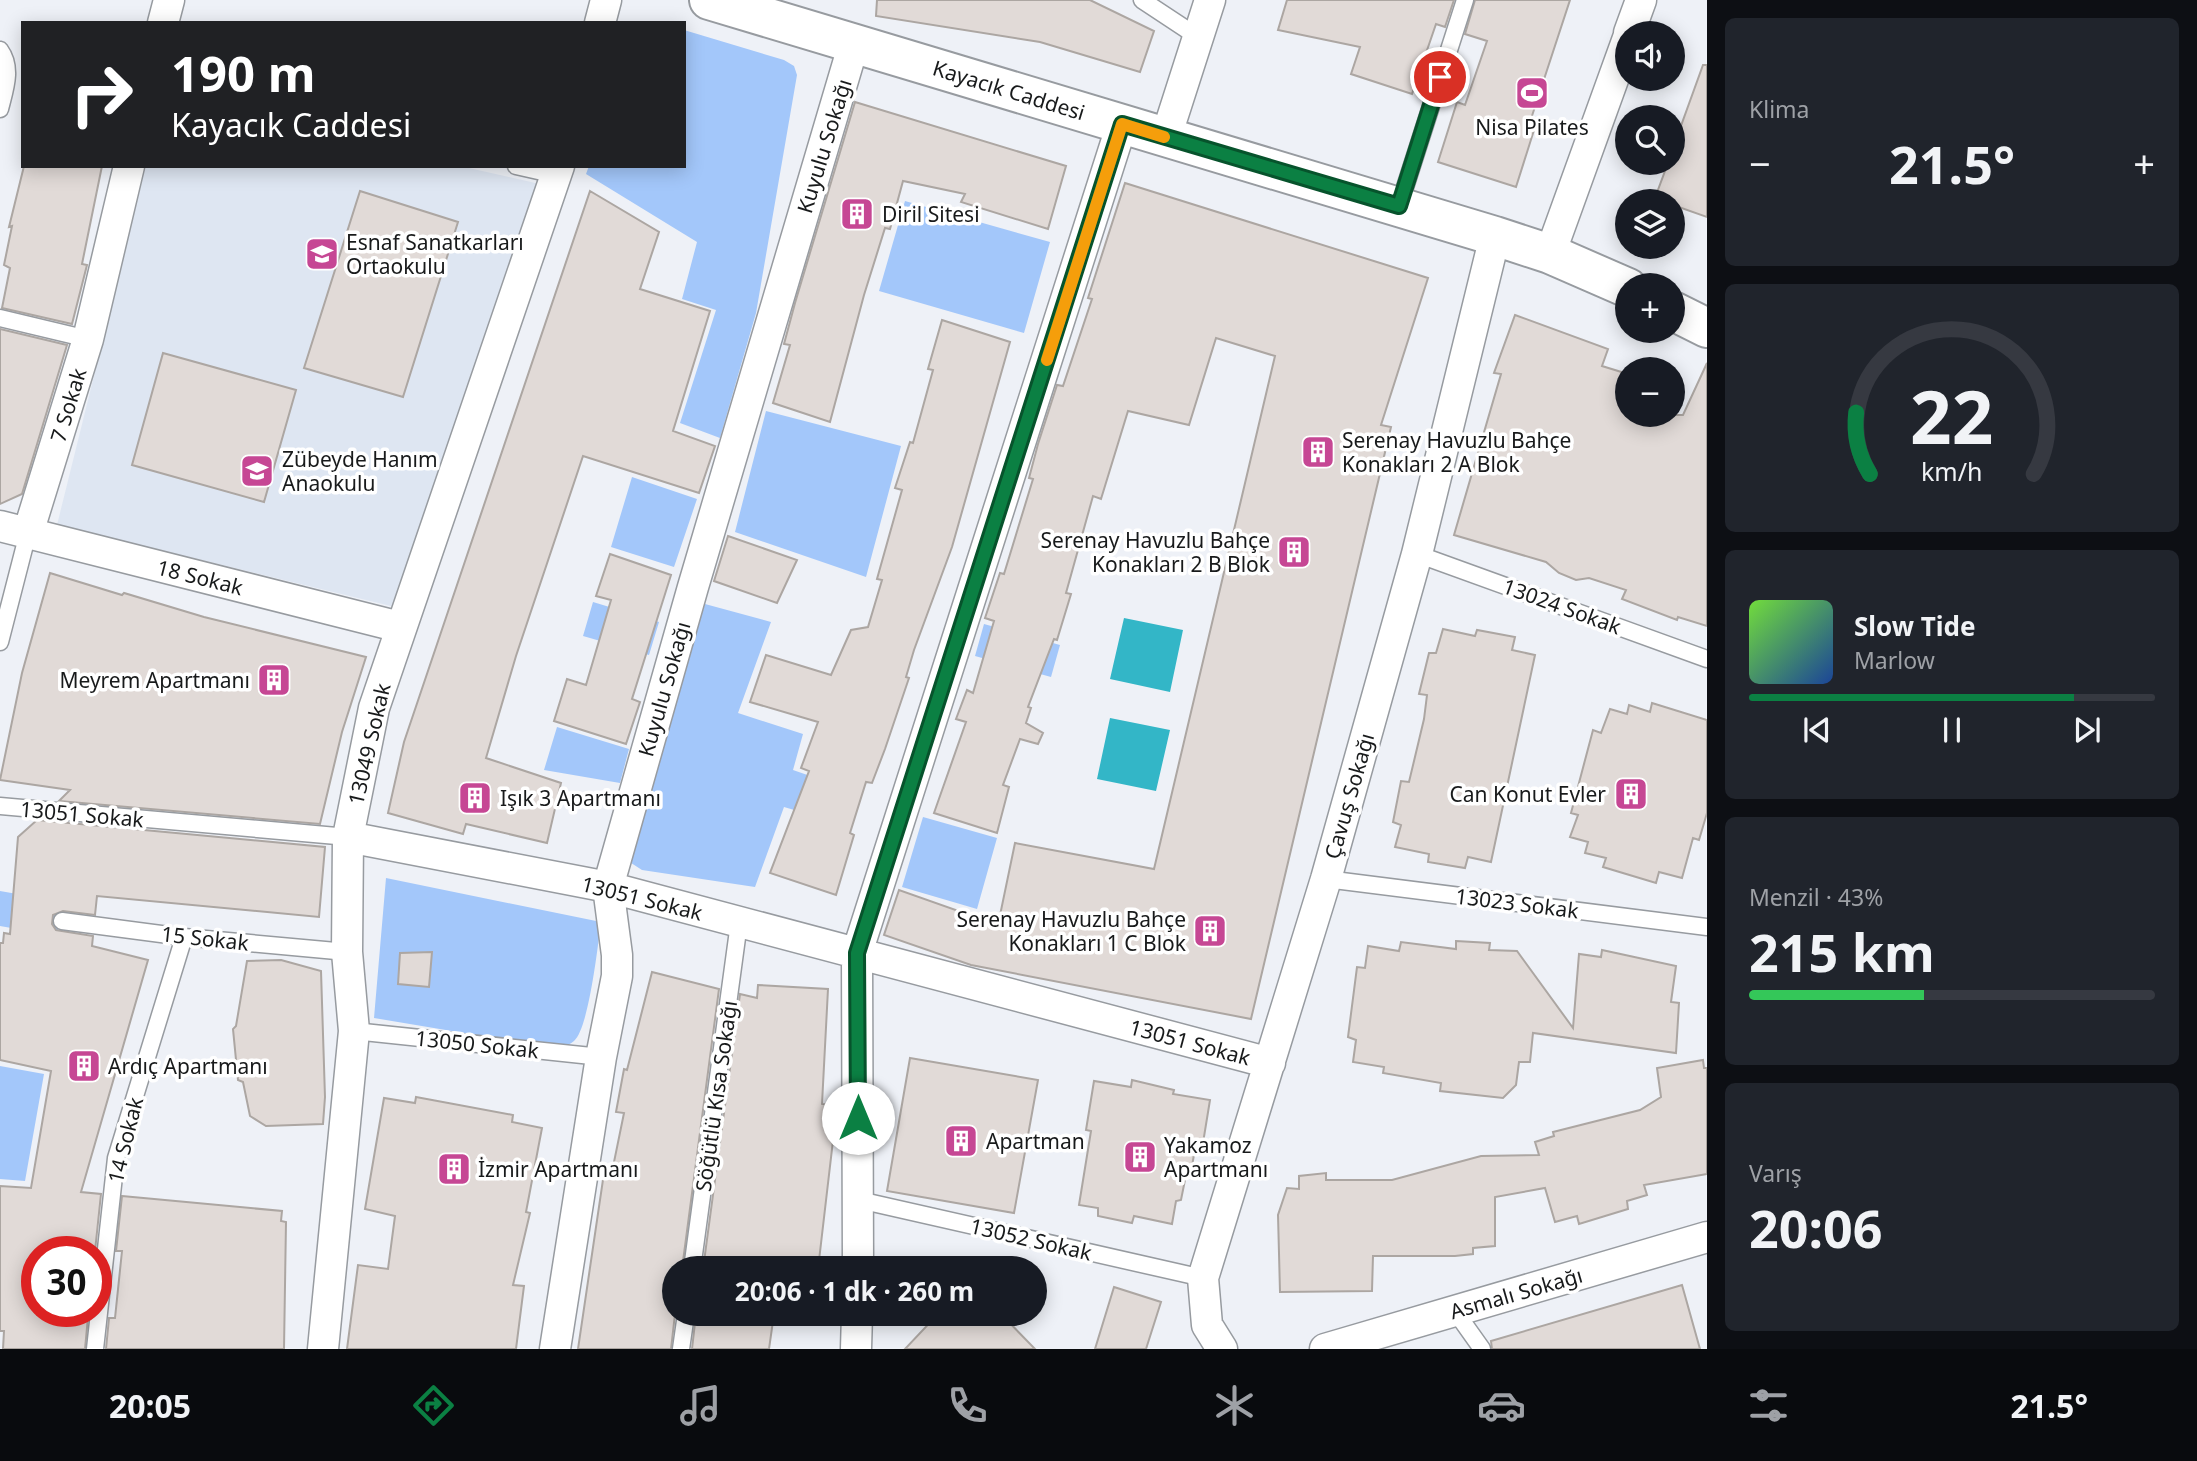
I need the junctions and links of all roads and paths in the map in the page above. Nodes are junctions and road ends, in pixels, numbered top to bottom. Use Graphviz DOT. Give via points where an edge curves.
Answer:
graph roads {
  1 [pos="169,0"];
  2 [pos="607,0"];
  3 [pos="709,0"];
  4 [pos="1142,0"];
  5 [pos="1210,0"];
  6 [pos="1465,0"];
  7 [pos="1641,0"];
  8 [pos="164,21"];
  9 [pos="601,21"];
  10 [pos="1633,21"];
  11 [pos="1198,37"];
  12 [pos="854,43"];
  13 [pos="0,50"];
  14 [pos="1615,74"];
  15 [pos="0,109"];
  16 [pos="1122,124"];
  17 [pos="1166,137"];
  18 [pos="128,168"];
  19 [pos="532,168"];
  20 [pos="557,171"];
  21 [pos="1399,206"];
  22 [pos="1495,236"];
  23 [pos="1550,254"];
  24 [pos="1615,282"];
  25 [pos="1685,317"];
  26 [pos="0,318"];
  27 [pos="1707,328"];
  28 [pos="89,339"];
  29 [pos="14,530"];
  30 [pos="1417,554"];
  31 [pos="400,627"];
  32 [pos="0,642"];
  33 [pos="1707,659"];
  34 [pos="0,806"];
  35 [pos="348,837"];
  36 [pos="1326,878"];
  37 [pos="607,887"];
  38 [pos="62,921"];
  39 [pos="739,923"];
  40 [pos="1707,927"];
  41 [pos="184,936"];
  42 [pos="347,952"];
  43 [pos="857,953"];
  44 [pos="354,1031"];
  45 [pos="601,1057"];
  46 [pos="1270,1063"];
  47 [pos="859,1200"];
  48 [pos="1707,1237"];
  49 [pos="694,1256"];
  50 [pos="858,1256"];
  51 [pos="1203,1278"];
  52 [pos="1455,1311"];
  53 [pos="684,1326"];
  54 [pos="857,1326"];
  55 [pos="95,1349"];
  56 [pos="323,1349"];
  57 [pos="555,1349"];
  58 [pos="681,1349"];
  59 [pos="856,1349"];
  60 [pos="1222,1349"];
  61 [pos="1325,1349"];
  62 [pos="1482,1349"];
  1 -- 8 [label="street"];
  2 -- 9 [label="street"];
  3 -- 12 [label="main road, Kayacık Caddesi"];
  4 -- 11 [label="lane"];
  5 -- 11 [label="street"];
  6 -- 21 [label="lane"];
  7 -- 10 [label="street"];
  11 -- 17 [label="street"];
  12 -- 16 [label="main road, Kayacık Caddesi"];
  12 -- 37 [label="street, Kuyulu Sokağı"];
  13 -- 15 [label="lane" via="8,76"];
  14 -- 23 [label="street"];
  16 -- 17 [label="main road, Kayacık Caddesi"];
  16 -- 43 [label="street"];
  17 -- 21 [label="main road, Kayacık Caddesi"];
  18 -- 28 [label="street, 7 Sokak"];
  19 -- 20 [label="lane"];
  20 -- 31 [label="street, 13049 Sokak"];
  21 -- 22 [label="main road, Kayacık Caddesi"];
  22 -- 23 [label="main road, Kayacık Caddesi"];
  22 -- 30 [label="street, Çavuş Sokağı"];
  23 -- 24 [label="main road, Kayacık Caddesi"];
  25 -- 27 [label="main road"];
  26 -- 28 [label="lane"];
  28 -- 29 [label="street, 7 Sokak"];
  29 -- 31 [label="street, 18 Sokak"];
  29 -- 32 [label="lane, 7 Sokak"];
  30 -- 33 [label="lane, 13024 Sokak"];
  30 -- 36 [label="street, Çavuş Sokağı"];
  31 -- 35 [label="street, 13049 Sokak" via="374,708"];
  34 -- 35 [label="lane, 13051 Sokak"];
  35 -- 37 [label="street, 13051 Sokak"];
  35 -- 42 [label="street, 13049 Sokak"];
  36 -- 40 [label="lane, 13023 Sokak"];
  36 -- 46 [label="street, Çavuş Sokağı"];
  37 -- 39 [label="street, 13051 Sokak"];
  37 -- 45 [label="street, Kuyulu Sokağı" via="618,955"];
  38 -- 41 [label="lane, 15 Sokak"];
  39 -- 43 [label="street, 13051 Sokak"];
  39 -- 49 [label="lane, Söğütlü Kısa Sokağı"];
  41 -- 42 [label="lane, 15 Sokak"];
  41 -- 55 [label="lane, 14 Sokak" via="116,1158"];
  42 -- 44 [label="street, 13049 Sokak"];
  43 -- 46 [label="street, 13051 Sokak"];
  43 -- 47 [label="street"];
  44 -- 45 [label="lane, 13050 Sokak"];
  44 -- 56 [label="street, 13049 Sokak"];
  45 -- 57 [label="street, Kuyulu Sokağı"];
  46 -- 51 [label="street, Çavuş Sokağı"];
  47 -- 50 [label="street"];
  47 -- 51 [label="lane, 13052 Sokak"];
  48 -- 52 [label="street, Asmalı Sokağı"];
  51 -- 60 [label="street, Çavuş Sokağı" via="1207,1325"];
  52 -- 61 [label="street, Asmalı Sokağı"];
  52 -- 62 [label="lane"];
  53 -- 58 [label="lane"];
  54 -- 59 [label="street"];
}
